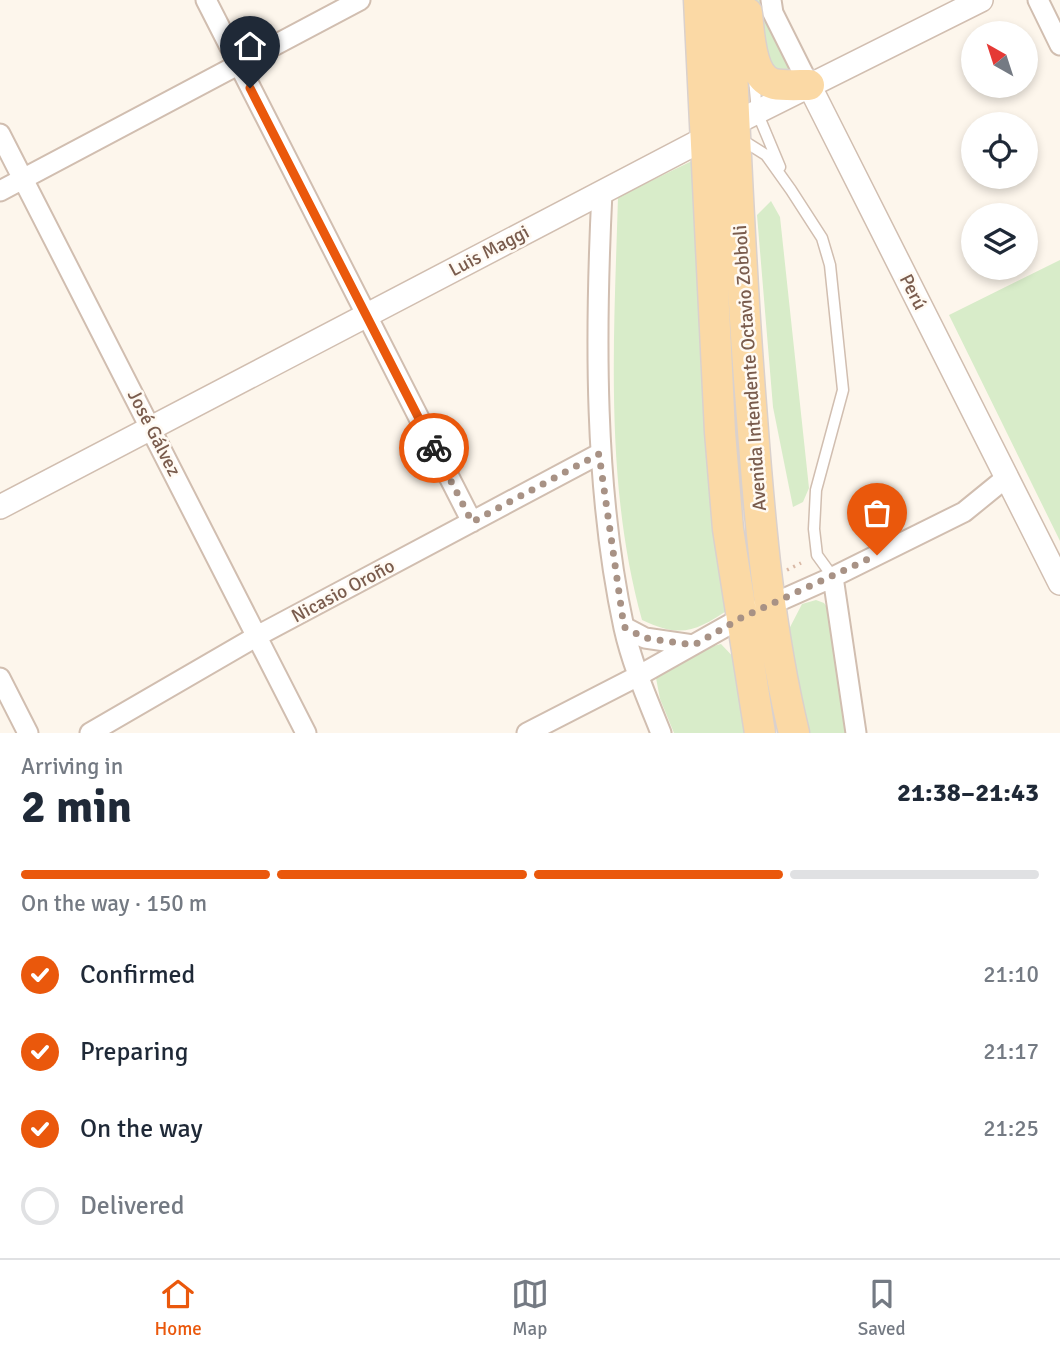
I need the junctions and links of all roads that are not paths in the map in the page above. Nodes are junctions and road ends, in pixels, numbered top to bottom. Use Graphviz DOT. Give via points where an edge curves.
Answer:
graph roads {
  1 [pos="206,0"];
  2 [pos="360,0"];
  3 [pos="699,0"];
  4 [pos="729,0"];
  5 [pos="745,0"];
  6 [pos="771,0"];
  7 [pos="981,0"];
  8 [pos="1038,0"];
  9 [pos="1060,45"];
  10 [pos="752,52"];
  11 [pos="238,65"];
  12 [pos="809,85"];
  13 [pos="733,127"];
  14 [pos="0,134"];
  15 [pos="23,179"];
  16 [pos="791,190"];
  17 [pos="0,191"];
  18 [pos="602,192"];
  19 [pos="366,316"];
  20 [pos="151,428"];
  21 [pos="599,454"];
  22 [pos="1007,477"];
  23 [pos="0,507"];
  24 [pos="472,522"];
  25 [pos="834,577"];
  26 [pos="1060,583"];
  27 [pos="771,605"];
  28 [pos="741,618"];
  29 [pos="624,627"];
  30 [pos="259,635"];
  31 [pos="694,645"];
  32 [pos="638,676"];
  33 [pos="0,678"];
  34 [pos="28,733"];
  35 [pos="90,733"];
  36 [pos="306,733"];
  37 [pos="527,733"];
  38 [pos="661,733"];
  39 [pos="760,733"];
  40 [pos="794,733"];
  41 [pos="856,733"];
  1 -- 11 [label="street"];
  2 -- 11 [label="street"];
  3 -- 13 [label="main road, Avenida Intendente Octavio Zobboli"];
  4 -- 13 [label="main road, Avenida Intendente Octavio Zobboli"];
  5 -- 10 [label="main road"];
  6 -- 12 [label="street, Perú"];
  7 -- 12 [label="street, Luis Maggi"];
  8 -- 9 [label="street"];
  10 -- 12 [label="main road" via="761,75 772,84"];
  10 -- 13 [label="lane"];
  11 -- 15 [label="street"];
  11 -- 19 [label="street"];
  12 -- 13 [label="street, Luis Maggi"];
  12 -- 22 [label="street, Perú"];
  13 -- 16 [label="lane"];
  13 -- 16 [label="lane" via="766,155"];
  13 -- 18 [label="street, Luis Maggi"];
  13 -- 27 [label="main road, Avenida Intendente Octavio Zobboli" via="744,324"];
  13 -- 28 [label="main road, Avenida Intendente Octavio Zobboli" via="720,432"];
  14 -- 15 [label="street, José Gálvez"];
  15 -- 17 [label="street"];
  15 -- 20 [label="street, José Gálvez"];
  16 -- 25 [label="lane" via="822,237 838,323 843,390 816,490 814,529 817,555"];
  18 -- 19 [label="street, Luis Maggi"];
  18 -- 21 [label="street"];
  19 -- 20 [label="street, Luis Maggi"];
  19 -- 24 [label="street"];
  20 -- 23 [label="street, Luis Maggi"];
  20 -- 30 [label="street, José Gálvez"];
  21 -- 24 [label="street, Nicasio Oroño"];
  21 -- 29 [label="street"];
  22 -- 25 [label="street" via="964,512"];
  22 -- 26 [label="street, Perú"];
  24 -- 30 [label="street, Nicasio Oroño"];
  25 -- 27 [label="street"];
  25 -- 41 [label="street"];
  27 -- 28 [label="street"];
  27 -- 40 [label="main road, Avenida Intendente Octavio Zobboli"];
  28 -- 31 [label="street"];
  28 -- 39 [label="main road, Avenida Intendente Octavio Zobboli"];
  29 -- 31 [label="street" via="645,638"];
  29 -- 32 [label="street"];
  30 -- 35 [label="street, Nicasio Oroño"];
  30 -- 36 [label="street, José Gálvez"];
  31 -- 32 [label="street"];
  32 -- 37 [label="street"];
  32 -- 38 [label="street"];
  33 -- 34 [label="street"];
}
